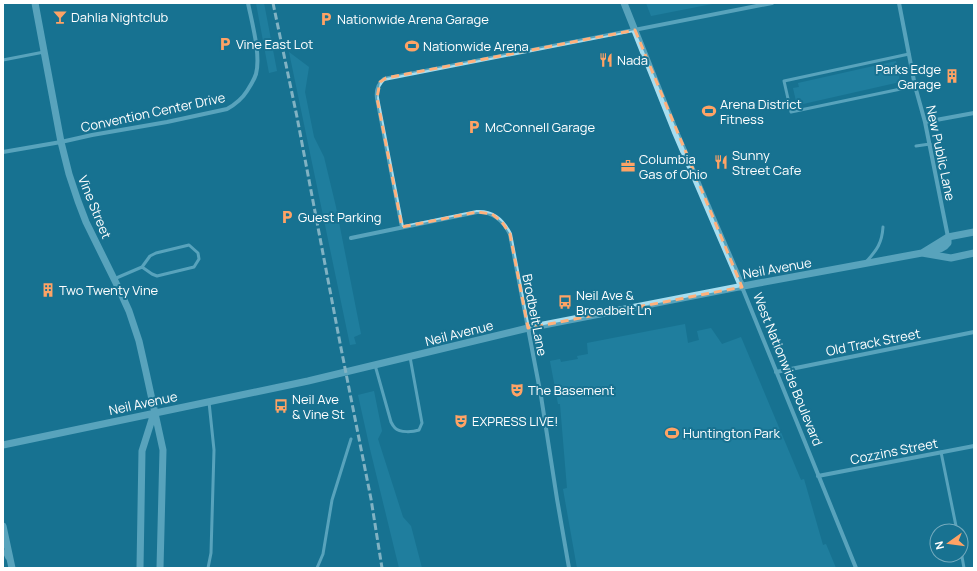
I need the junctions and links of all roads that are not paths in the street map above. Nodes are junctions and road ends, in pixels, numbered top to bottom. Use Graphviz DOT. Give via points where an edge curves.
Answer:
graph roads {
  1 [pos="35,3"];
  2 [pos="248,3"];
  3 [pos="624,3"];
  4 [pos="772,3"];
  5 [pos="899,3"];
  6 [pos="635,30"];
  7 [pos="44,52"];
  8 [pos="909,54"];
  9 [pos="3,60"];
  10 [pos="915,86"];
  11 [pos="974,112"];
  12 [pos="925,122"];
  13 [pos="61,142"];
  14 [pos="930,144"];
  15 [pos="916,146"];
  16 [pos="3,152"];
  17 [pos="402,227"];
  18 [pos="883,227"];
  19 [pos="974,232"];
  20 [pos="948,237"];
  21 [pos="351,238"];
  22 [pos="922,253"];
  23 [pos="974,253"];
  24 [pos="865,264"];
  25 [pos="142,267"];
  26 [pos="114,279"];
  27 [pos="742,286"];
  28 [pos="528,328"];
  29 [pos="974,332"];
  30 [pos="410,357"];
  31 [pos="375,365"];
  32 [pos="776,372"];
  33 [pos="209,402"];
  34 [pos="154,413"];
  35 [pos="351,438"];
  36 [pos="3,445"];
  37 [pos="974,446"];
  38 [pos="941,452"];
  39 [pos="818,476"];
  40 [pos="955,523"];
  41 [pos="3,526"];
  42 [pos="3,550"];
  43 [pos="12,567"];
  44 [pos="140,568"];
  45 [pos="160,568"];
  46 [pos="208,568"];
  47 [pos="317,568"];
  48 [pos="569,568"];
  49 [pos="856,568"];
  1 -- 7 [label="street, Vine Street"];
  2 -- 13 [label="street, Convention Center Drive" via="258,64 252,84 236,104 227,109 186,118"];
  3 -- 6 [label="street, West Nationwide Boulevard"];
  4 -- 6 [label="street"];
  5 -- 8 [label="street, New Public Lane"];
  6 -- 17 [label="street" via="384,79 378,85 376,93"];
  6 -- 27 [label="street, West Nationwide Boulevard" via="675,131"];
  7 -- 9 [label="lane"];
  7 -- 13 [label="street, Vine Street"];
  8 -- 10 [label="street, New Public Lane"];
  8 -- 10 [label="lane" via="784,81 791,112"];
  10 -- 12 [label="street, New Public Lane"];
  11 -- 12 [label="street"];
  12 -- 14 [label="street, New Public Lane"];
  13 -- 16 [label="street, Convention Center Drive"];
  13 -- 26 [label="street, Vine Street" via="83,215"];
  14 -- 15 [label="lane"];
  14 -- 20 [label="street, New Public Lane"];
  17 -- 21 [label="street, Brodbelt Lane"];
  17 -- 28 [label="street, Brodbelt Lane" via="477,212 485,212 498,218 510,234"];
  18 -- 24 [label="lane" via="882,238 876,251"];
  19 -- 20 [label="street"];
  20 -- 22 [label="street" via="945,247"];
  22 -- 23 [label="street, Neil Avenue" via="951,258"];
  22 -- 24 [label="street, Neil Avenue"];
  24 -- 27 [label="street, Neil Avenue"];
  25 -- 25 [label="lane" via="157,276 194,267 199,259 198,253 189,245 156,253 150,256"];
  25 -- 26 [label="lane"];
  26 -- 34 [label="street, Vine Street" via="136,334"];
  27 -- 28 [label="street, Neil Avenue"];
  27 -- 32 [label="street, West Nationwide Boulevard"];
  28 -- 30 [label="street, Neil Avenue"];
  28 -- 48 [label="street, Brodbelt Lane"];
  29 -- 32 [label="street, Old Track Street"];
  30 -- 31 [label="street, Neil Avenue"];
  30 -- 31 [label="lane" via="422,423 419,430 414,432 399,430 391,422"];
  31 -- 33 [label="street, Neil Avenue"];
  32 -- 39 [label="street, West Nationwide Boulevard"];
  33 -- 34 [label="street, Neil Avenue"];
  33 -- 46 [label="lane" via="214,450 211,553"];
  34 -- 36 [label="street, Neil Avenue"];
  34 -- 44 [label="street, Vine Street" via="142,450"];
  34 -- 45 [label="street, Vine Street" via="163,450"];
  35 -- 47 [label="lane" via="332,500 323,554"];
  37 -- 38 [label="street, Cozzins Street"];
  38 -- 39 [label="street, Cozzins Street"];
  38 -- 40 [label="lane"];
  39 -- 49 [label="street, West Nationwide Boulevard"];
  41 -- 43 [label="street"];
  42 -- 43 [label="lane"];
}
